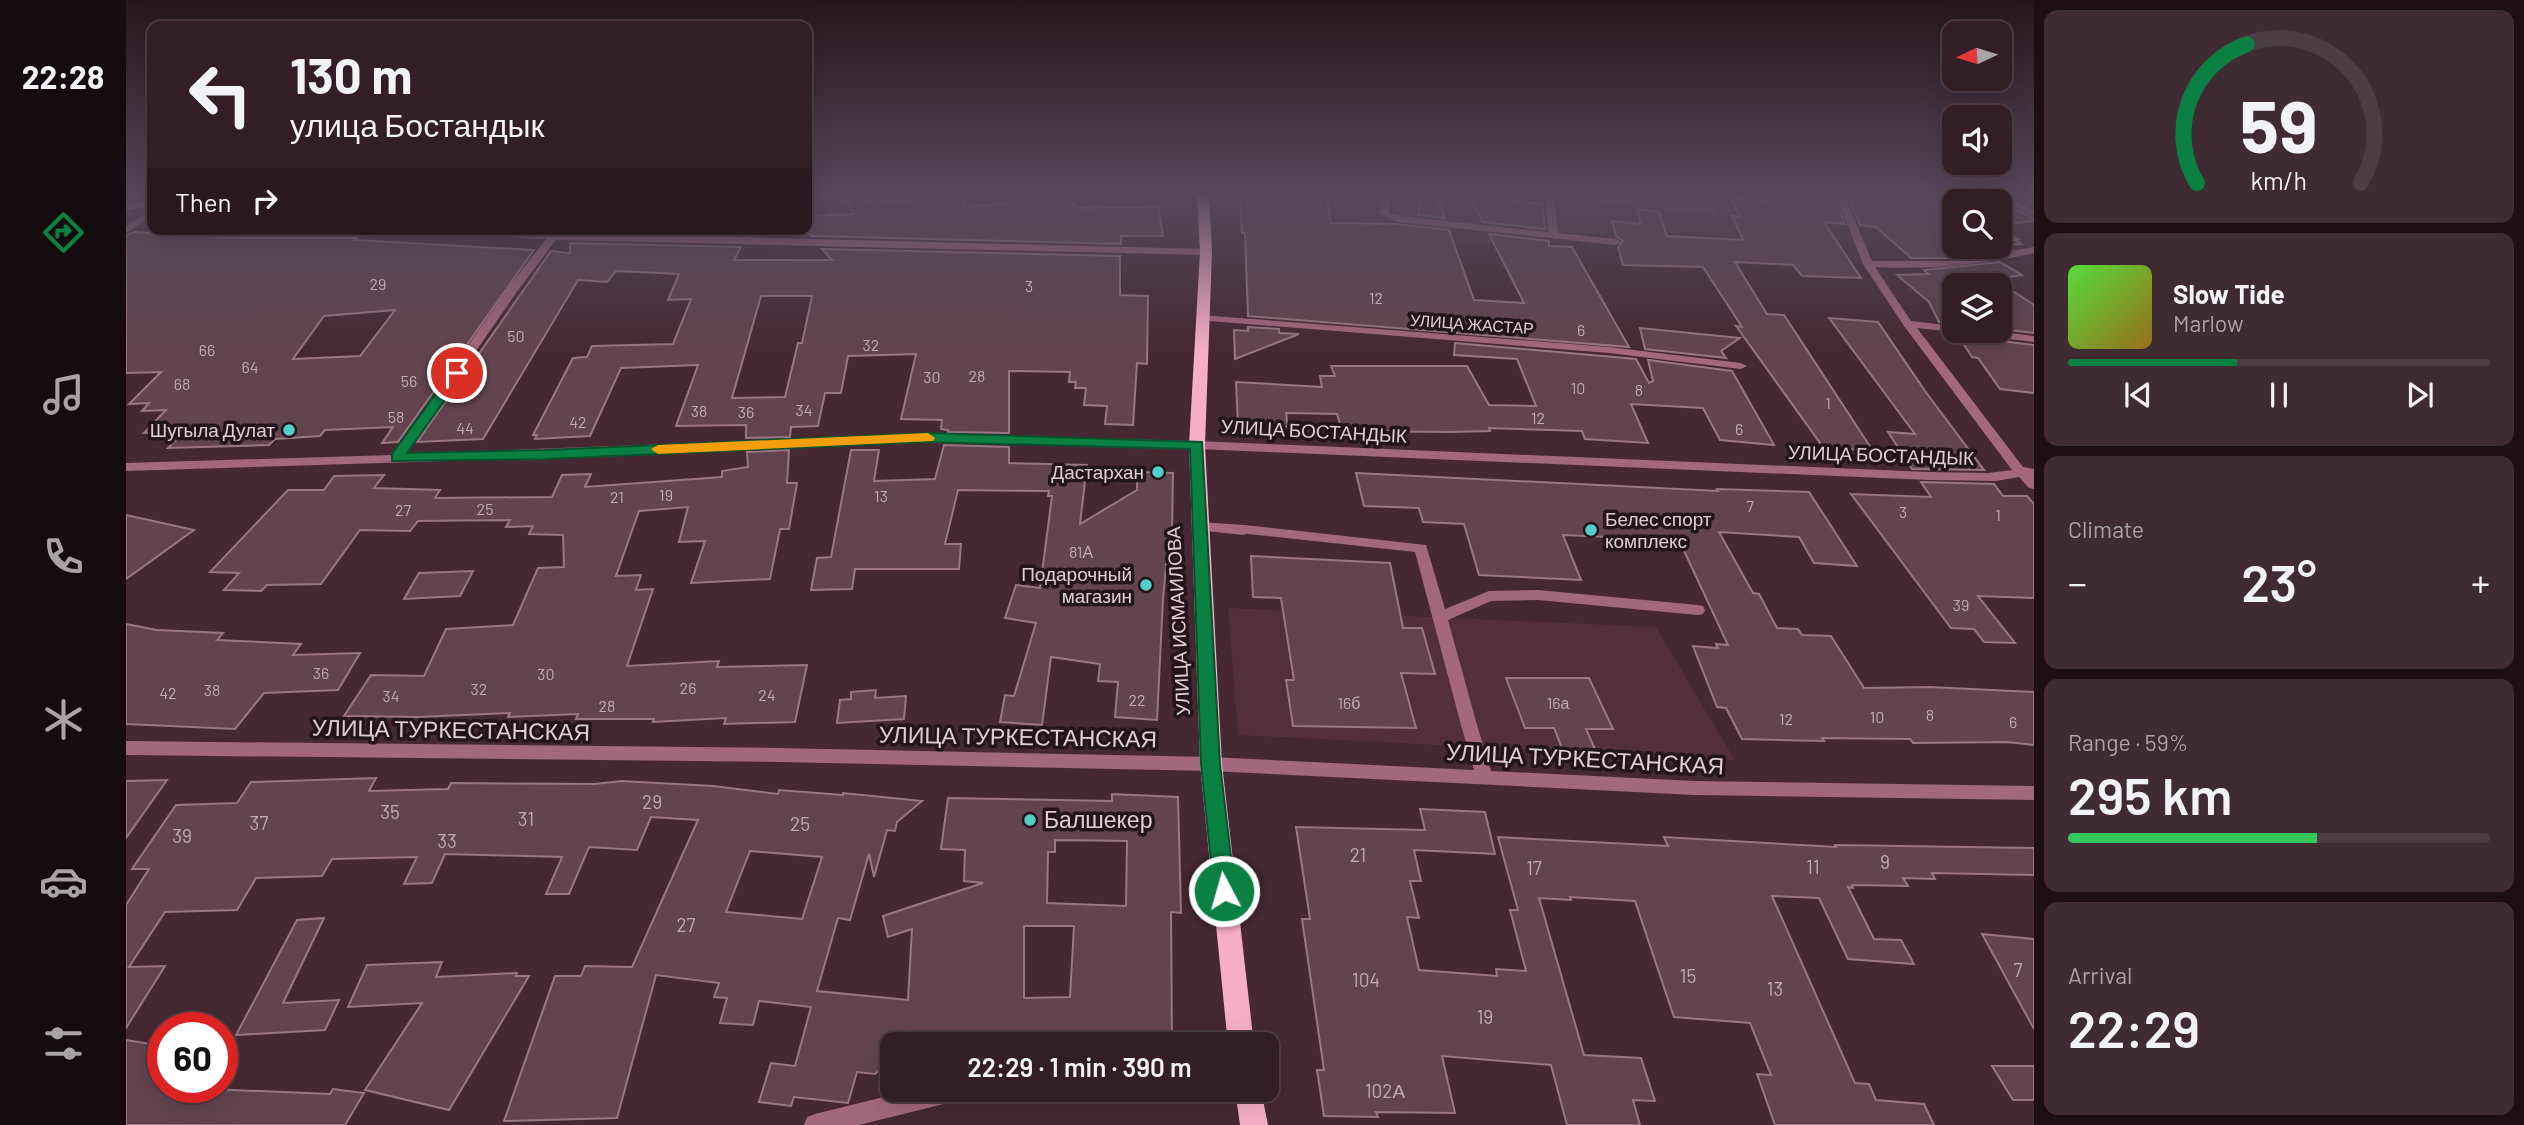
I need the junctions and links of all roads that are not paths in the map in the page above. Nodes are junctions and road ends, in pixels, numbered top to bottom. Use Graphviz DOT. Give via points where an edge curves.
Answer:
graph roads {
  1 [pos="544,248"];
  2 [pos="1010,248"];
  3 [pos="1206,248"];
  4 [pos="1861,248"];
  5 [pos="2034,250"];
  6 [pos="1206,252"];
  7 [pos="1868,264"];
  8 [pos="1201,318"];
  9 [pos="1908,324"];
  10 [pos="1942,328"];
  11 [pos="2012,336"];
  12 [pos="2034,338"];
  13 [pos="1741,366"];
  14 [pos="1197,445"];
  15 [pos="397,457"];
  16 [pos="126,467"];
  17 [pos="2019,470"];
  18 [pos="2034,473"];
  19 [pos="2034,485"];
  20 [pos="1200,527"];
  21 [pos="1698,610"];
  22 [pos="1440,617"];
  23 [pos="126,748"];
  24 [pos="1211,764"];
  25 [pos="1484,776"];
  26 [pos="2034,793"];
  27 [pos="1240,1032"];
  28 [pos="908,1102"];
  29 [pos="1250,1102"];
  30 [pos="815,1125"];
  31 [pos="1254,1125"];
  1 -- 15 [label="street"];
  2 -- 6 [label="street"];
  3 -- 6 [label="main road, УЛИЦА ИСМАИЛОВА"];
  4 -- 7 [label="street"];
  5 -- 7 [label="street" via="1967,263"];
  6 -- 8 [label="main road, УЛИЦА ИСМАИЛОВА"];
  7 -- 9 [label="street"];
  8 -- 13 [label="street, УЛИЦА ЖАСТАР" via="1609,350"];
  8 -- 14 [label="main road, УЛИЦА ИСМАИЛОВА"];
  9 -- 10 [label="street"];
  9 -- 17 [label="street"];
  11 -- 12 [label="street"];
  14 -- 15 [label="street, УЛИЦА БОСТАНДЫК" via="927,438"];
  14 -- 17 [label="street, УЛИЦА БОСТАНДЫК" via="1916,476 1994,477"];
  14 -- 20 [label="main road, УЛИЦА ИСМАИЛОВА"];
  15 -- 16 [label="street, УЛИЦА БОСТАНДЫК"];
  17 -- 18 [label="street"];
  17 -- 19 [label="street"];
  20 -- 22 [label="street" via="1421,548"];
  20 -- 24 [label="main road, УЛИЦА ИСМАИЛОВА"];
  21 -- 22 [label="street" via="1538,595 1489,596"];
  22 -- 25 [label="street"];
  23 -- 24 [label="street, УЛИЦА ТУРКЕСТАНСКАЯ"];
  24 -- 25 [label="street, УЛИЦА ТУРКЕСТАНСКАЯ"];
  24 -- 27 [label="main road, УЛИЦА ИСМАИЛОВА"];
  25 -- 26 [label="street, УЛИЦА ТУРКЕСТАНСКАЯ" via="1695,788"];
  28 -- 30 [label="street"];
  29 -- 31 [label="main road"];
}
